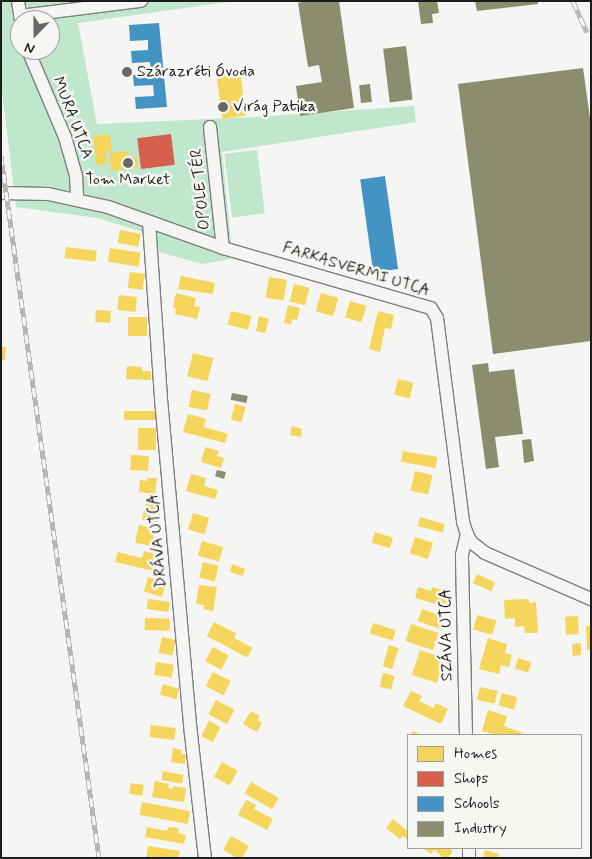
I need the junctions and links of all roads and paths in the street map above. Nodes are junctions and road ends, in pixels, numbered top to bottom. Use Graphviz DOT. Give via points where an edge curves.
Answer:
graph roads {
  1 [pos="141,1"];
  2 [pos="60,12"];
  3 [pos="32,60"];
  4 [pos="210,128"];
  5 [pos="1,193"];
  6 [pos="77,198"];
  7 [pos="149,222"];
  8 [pos="223,248"];
  9 [pos="467,534"];
  10 [pos="591,599"];
  11 [pos="466,734"];
  12 [pos="205,858"];
  1 -- 2 [label="street"];
  3 -- 6 [label="street, MURA UTCA" via="65,137 76,176"];
  4 -- 8 [label="street, OPOLE TÉR"];
  5 -- 6 [label="street, FARKASVERMI UTCA" via="27,192"];
  6 -- 7 [label="street, FARKASVERMI UTCA"];
  7 -- 8 [label="street, FARKASVERMI UTCA"];
  7 -- 12 [label="street, DRÁVA UTCA" via="161,399"];
  8 -- 9 [label="street, FARKASVERMI UTCA" via="427,306 434,312"];
  9 -- 10 [label="street, FARKASVERMI UTCA" via="471,542 485,553"];
  9 -- 11 [label="street, SZÁVA UTCA" via="462,555"];
}
